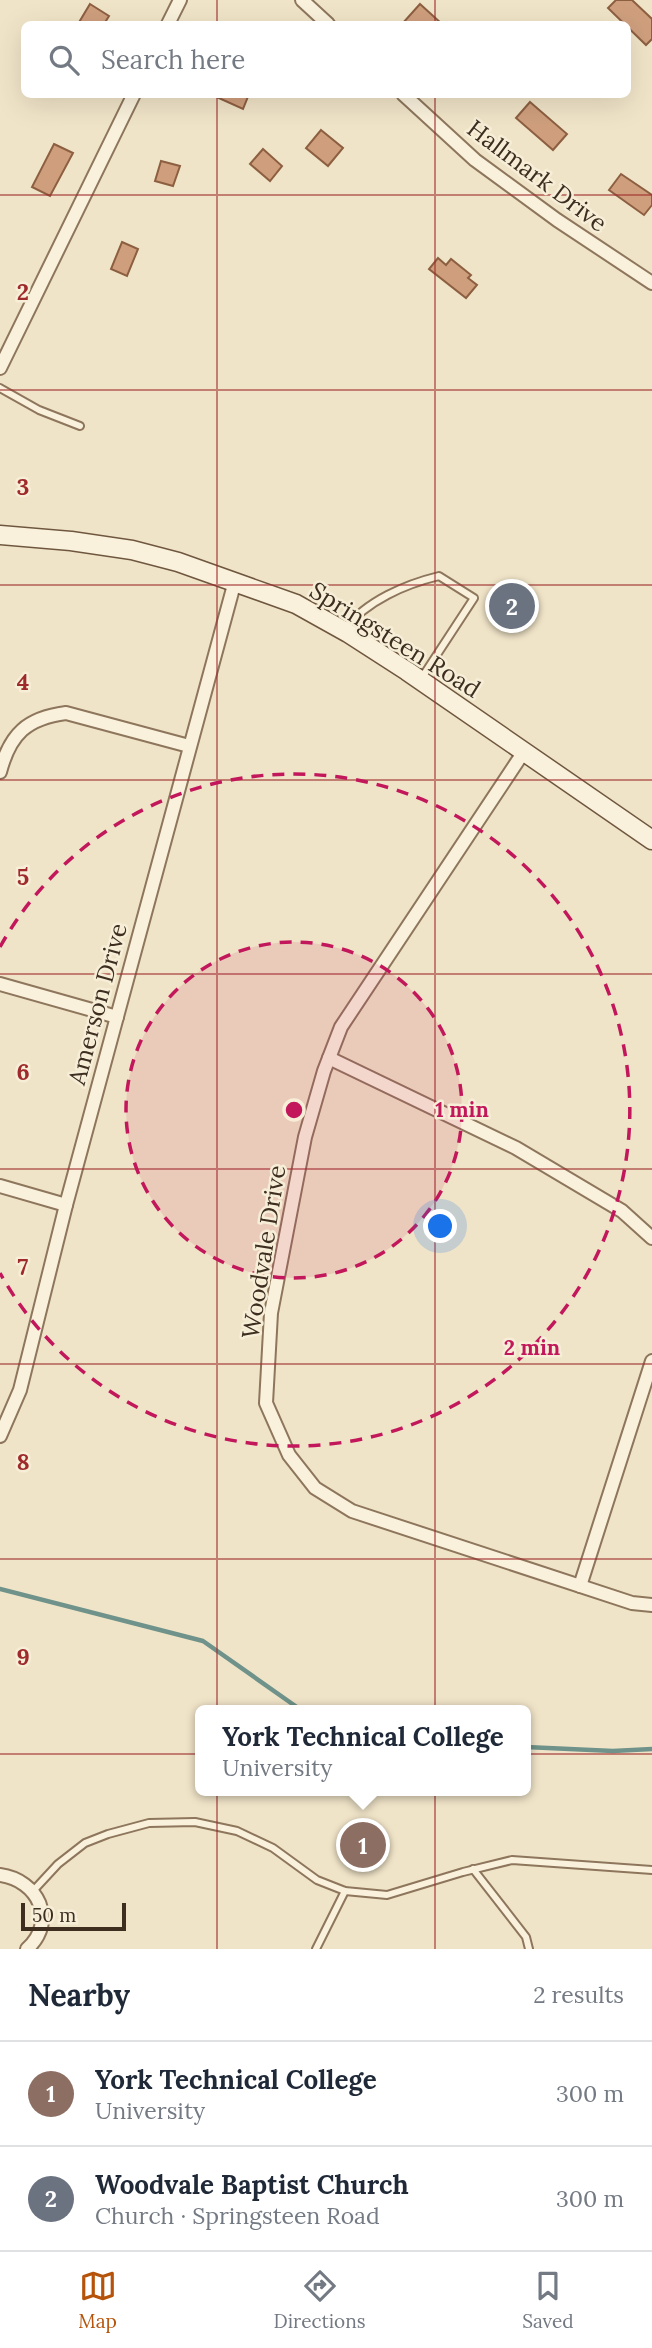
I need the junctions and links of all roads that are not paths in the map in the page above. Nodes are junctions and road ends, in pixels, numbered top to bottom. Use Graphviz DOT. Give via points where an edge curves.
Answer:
graph roads {
  1 [pos="180,0"];
  2 [pos="302,0"];
  3 [pos="170,21"];
  4 [pos="325,21"];
  5 [pos="132,98"];
  6 [pos="406,98"];
  7 [pos="652,283"];
  8 [pos="0,368"];
  9 [pos="0,388"];
  10 [pos="80,426"];
  11 [pos="0,535"];
  12 [pos="235,582"];
  13 [pos="343,631"];
  14 [pos="419,680"];
  15 [pos="189,746"];
  16 [pos="523,753"];
  17 [pos="0,772"];
  18 [pos="652,840"];
  19 [pos="0,984"];
  20 [pos="117,1017"];
  21 [pos="329,1058"];
  22 [pos="0,1186"];
  23 [pos="66,1205"];
  24 [pos="652,1238"];
  25 [pos="652,1362"];
  26 [pos="0,1436"];
  27 [pos="580,1586"];
  28 [pos="652,1605"];
  29 [pos="472,1869"];
  30 [pos="652,1870"];
  31 [pos="0,1875"];
  32 [pos="33,1891"];
  33 [pos="345,1891"];
  34 [pos="27,1949"];
  35 [pos="316,1949"];
  36 [pos="529,1949"];
  1 -- 3 [label="street"];
  2 -- 4 [label="street"];
  5 -- 8 [label="street"];
  6 -- 7 [label="street, Hallmark Drive" via="475,160"];
  9 -- 10 [label="lane"];
  11 -- 12 [label="street, Springsteen Road" via="132,550"];
  12 -- 13 [label="street, Springsteen Road" via="296,604"];
  12 -- 15 [label="street, Amerson Drive"];
  13 -- 14 [label="street, Springsteen Road"];
  13 -- 14 [label="lane" via="354,617 416,581 439,576 474,598"];
  14 -- 16 [label="street, Springsteen Road"];
  15 -- 17 [label="street" via="66,713 45,716 15,736"];
  15 -- 20 [label="street, Amerson Drive"];
  16 -- 18 [label="street, Springsteen Road"];
  16 -- 21 [label="street, Woodvale Drive" via="341,1027"];
  19 -- 20 [label="street"];
  20 -- 23 [label="street, Amerson Drive"];
  21 -- 24 [label="street" via="516,1149 622,1211"];
  21 -- 27 [label="street, Woodvale Drive" via="305,1136 271,1313 267,1403 289,1455 315,1488 352,1511"];
  22 -- 23 [label="street"];
  23 -- 26 [label="street, Amerson Drive" via="20,1391"];
  25 -- 27 [label="street"];
  27 -- 28 [label="street, Woodvale Drive"];
  29 -- 30 [label="lane" via="512,1860"];
  29 -- 33 [label="lane" via="387,1895"];
  29 -- 36 [label="lane" via="526,1937"];
  31 -- 32 [label="street" via="24,1882"];
  32 -- 33 [label="lane" via="85,1843 149,1823 195,1822 237,1831 273,1848 317,1880"];
  32 -- 34 [label="street" via="42,1918 40,1932"];
  33 -- 35 [label="lane"];
}
